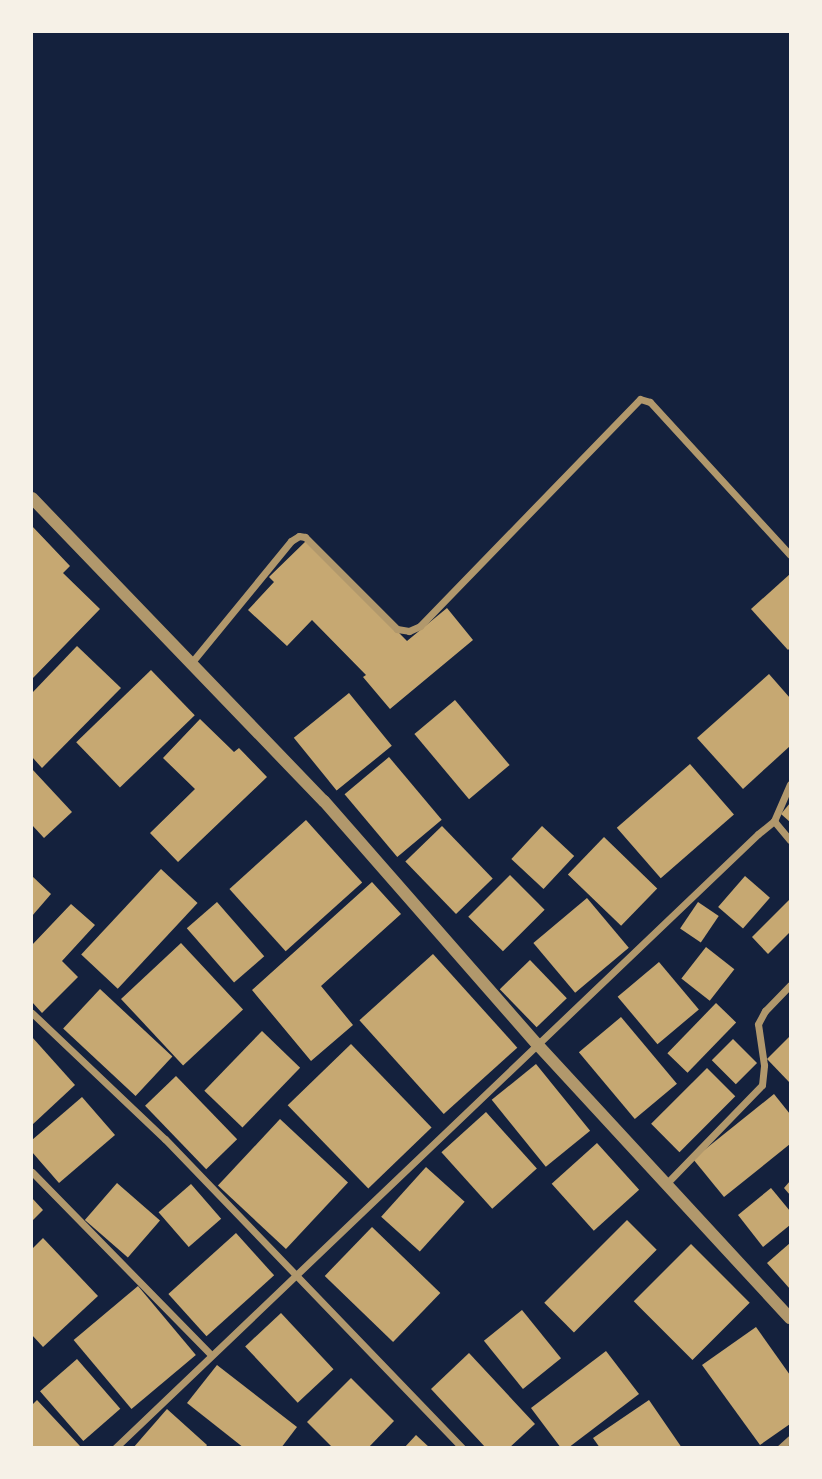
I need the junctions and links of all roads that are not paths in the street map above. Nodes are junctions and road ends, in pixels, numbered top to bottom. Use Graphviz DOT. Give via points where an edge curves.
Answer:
graph roads {
  1 [pos="32,498"];
  2 [pos="790,555"];
  3 [pos="192,662"];
  4 [pos="790,784"];
  5 [pos="774,821"];
  6 [pos="790,840"];
  7 [pos="790,985"];
  8 [pos="32,1013"];
  9 [pos="537,1044"];
  10 [pos="32,1172"];
  11 [pos="667,1183"];
  12 [pos="296,1277"];
  13 [pos="790,1318"];
  14 [pos="211,1355"];
  15 [pos="790,1440"];
  16 [pos="115,1447"];
  17 [pos="463,1447"];
  18 [pos="780,1447"];
  1 -- 3 [label="street"];
  2 -- 3 [label="street" via="650,402 640,399 421,626 397,629 299,536"];
  3 -- 9 [label="street" via="324,801"];
  4 -- 5 [label="street"];
  5 -- 6 [label="street"];
  5 -- 9 [label="street"];
  7 -- 11 [label="street" via="758,1024 762,1086"];
  8 -- 12 [label="street" via="165,1139"];
  9 -- 11 [label="street"];
  9 -- 12 [label="street"];
  10 -- 14 [label="street"];
  11 -- 13 [label="street"];
  12 -- 14 [label="street"];
  12 -- 17 [label="street"];
  14 -- 16 [label="street"];
  15 -- 18 [label="street"];
}
